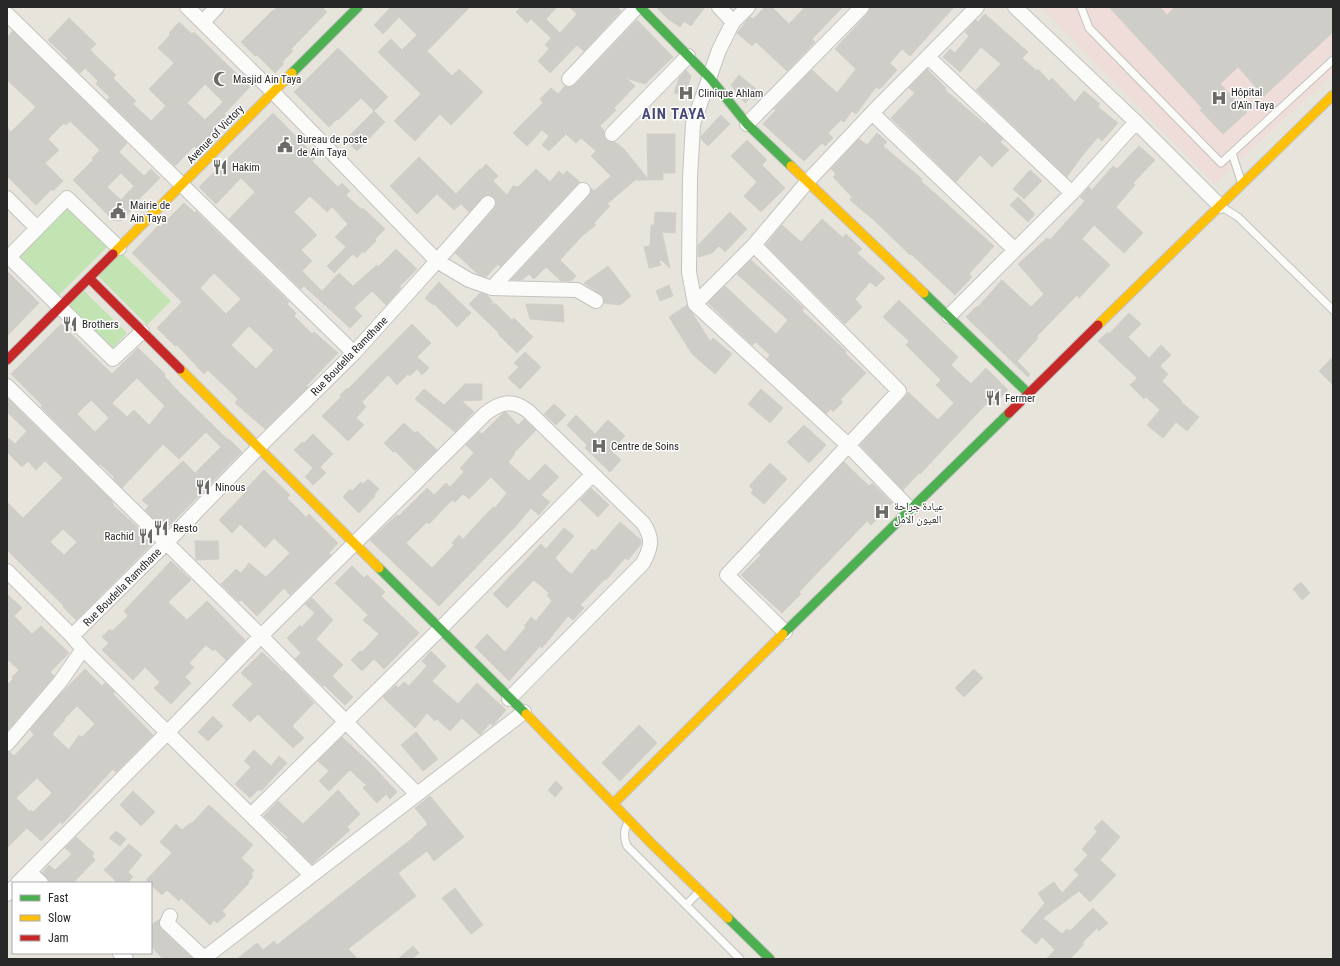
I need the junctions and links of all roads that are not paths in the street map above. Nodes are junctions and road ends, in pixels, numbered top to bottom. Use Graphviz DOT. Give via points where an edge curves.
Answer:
graph roads {
  1 [pos="12,7"];
  2 [pos="187,7"];
  3 [pos="218,7"];
  4 [pos="358,7"];
  5 [pos="637,7"];
  6 [pos="640,7"];
  7 [pos="719,7"];
  8 [pos="748,7"];
  9 [pos="862,7"];
  10 [pos="977,7"];
  11 [pos="1015,7"];
  12 [pos="1081,7"];
  13 [pos="7,13"];
  14 [pos="203,22"];
  15 [pos="733,22"];
  16 [pos="688,56"];
  17 [pos="928,57"];
  18 [pos="1333,60"];
  19 [pos="710,78"];
  20 [pos="569,79"];
  21 [pos="273,92"];
  22 [pos="1333,95"];
  23 [pos="872,113"];
  24 [pos="1136,122"];
  25 [pos="747,124"];
  26 [pos="612,134"];
  27 [pos="1232,153"];
  28 [pos="808,181"];
  29 [pos="1242,184"];
  30 [pos="182,185"];
  31 [pos="583,190"];
  32 [pos="1072,193"];
  33 [pos="7,198"];
  34 [pos="488,203"];
  35 [pos="1220,206"];
  36 [pos="37,228"];
  37 [pos="754,245"];
  38 [pos="119,248"];
  39 [pos="1015,250"];
  40 [pos="437,261"];
  41 [pos="89,278"];
  42 [pos="492,288"];
  43 [pos="596,301"];
  44 [pos="695,304"];
  45 [pos="60,308"];
  46 [pos="1333,310"];
  47 [pos="949,316"];
  48 [pos="142,332"];
  49 [pos="354,353"];
  50 [pos="7,360"];
  51 [pos="7,386"];
  52 [pos="1028,393"];
  53 [pos="848,445"];
  54 [pos="258,448"];
  55 [pos="593,474"];
  56 [pos="910,509"];
  57 [pos="166,543"];
  58 [pos="354,543"];
  59 [pos="7,571"];
  60 [pos="440,628"];
  61 [pos="785,632"];
  62 [pos="72,636"];
  63 [pos="260,636"];
  64 [pos="83,649"];
  65 [pos="509,699"];
  66 [pos="524,712"];
  67 [pos="345,722"];
  68 [pos="168,732"];
  69 [pos="7,744"];
  70 [pos="417,794"];
  71 [pos="613,804"];
  72 [pos="251,815"];
  73 [pos="628,820"];
  74 [pos="28,872"];
  75 [pos="311,875"];
  76 [pos="19,882"];
  77 [pos="40,882"];
  78 [pos="700,891"];
  79 [pos="686,905"];
  80 [pos="170,916"];
  81 [pos="203,959"];
  82 [pos="740,959"];
  83 [pos="770,959"];
  1 -- 13 [label="street"];
  2 -- 14 [label="street"];
  3 -- 14 [label="street"];
  4 -- 21 [label="main road, Avenue of Victory"];
  5 -- 20 [label="street"];
  6 -- 16 [label="main road"];
  7 -- 15 [label="street"];
  8 -- 15 [label="street"];
  9 -- 25 [label="street"];
  10 -- 17 [label="street"];
  11 -- 24 [label="street"];
  12 -- 27 [label="lane" via="1089,28 1221,163"];
  13 -- 30 [label="street"];
  14 -- 21 [label="street"];
  15 -- 19 [label="street" via="719,50"];
  16 -- 19 [label="main road"];
  16 -- 26 [label="street"];
  17 -- 23 [label="street"];
  17 -- 32 [label="street"];
  18 -- 27 [label="lane"];
  19 -- 25 [label="main road"];
  19 -- 44 [label="street" via="693,124 689,272"];
  21 -- 30 [label="main road, Avenue of Victory"];
  21 -- 40 [label="street"];
  22 -- 29 [label="main road"];
  23 -- 28 [label="street"];
  23 -- 39 [label="street"];
  24 -- 32 [label="street"];
  24 -- 35 [label="street"];
  25 -- 28 [label="main road"];
  27 -- 29 [label="lane"];
  28 -- 37 [label="street"];
  28 -- 47 [label="main road"];
  29 -- 35 [label="main road"];
  30 -- 38 [label="main road, Avenue of Victory"];
  30 -- 49 [label="street"];
  31 -- 42 [label="street"];
  32 -- 39 [label="street"];
  33 -- 36 [label="street"];
  34 -- 40 [label="street, Rue Boudella Ramdhane"];
  35 -- 46 [label="lane" via="1238,217"];
  35 -- 52 [label="main road"];
  36 -- 38 [label="street" via="67,198"];
  36 -- 45 [label="street" via="9,257"];
  37 -- 44 [label="street"];
  37 -- 53 [label="street" via="899,391"];
  38 -- 41 [label="main road, Avenue of Victory"];
  39 -- 47 [label="street"];
  40 -- 42 [label="street" via="469,280"];
  40 -- 49 [label="street, Rue Boudella Ramdhane"];
  41 -- 45 [label="main road, Avenue of Victory"];
  41 -- 48 [label="main road"];
  42 -- 43 [label="street" via="577,290"];
  44 -- 53 [label="street"];
  45 -- 48 [label="street" via="113,359"];
  45 -- 50 [label="main road, Avenue of Victory"];
  47 -- 52 [label="main road"];
  48 -- 54 [label="main road"];
  49 -- 54 [label="street, Rue Boudella Ramdhane"];
  51 -- 57 [label="street"];
  52 -- 56 [label="main road"];
  53 -- 56 [label="street"];
  53 -- 61 [label="street" via="727,575"];
  54 -- 57 [label="street, Rue Boudella Ramdhane"];
  54 -- 58 [label="main road"];
  55 -- 58 [label="street" via="528,411 512,403 502,404 484,414"];
  55 -- 60 [label="street"];
  55 -- 65 [label="street" via="643,523 649,532 651,546 643,563"];
  56 -- 61 [label="main road"];
  57 -- 62 [label="street, Rue Boudella Ramdhane"];
  57 -- 63 [label="street"];
  58 -- 60 [label="main road"];
  58 -- 63 [label="street"];
  59 -- 62 [label="street"];
  60 -- 65 [label="main road"];
  60 -- 67 [label="street"];
  61 -- 71 [label="main road"];
  62 -- 64 [label="street"];
  63 -- 67 [label="street"];
  63 -- 68 [label="street"];
  64 -- 68 [label="street"];
  64 -- 69 [label="street" via="60,682"];
  65 -- 66 [label="main road"];
  66 -- 70 [label="street"];
  66 -- 71 [label="main road"];
  67 -- 70 [label="street"];
  67 -- 72 [label="street"];
  68 -- 72 [label="street"];
  68 -- 74 [label="street"];
  70 -- 75 [label="street"];
  71 -- 73 [label="main road"];
  72 -- 75 [label="street"];
  73 -- 78 [label="main road"];
  73 -- 79 [label="lane" via="624,832 627,846"];
  74 -- 76 [label="street"];
  74 -- 77 [label="street"];
  75 -- 81 [label="street"];
  78 -- 79 [label="lane"];
  78 -- 83 [label="main road"];
  79 -- 82 [label="lane"];
  80 -- 81 [label="street" via="167,923"];
}
